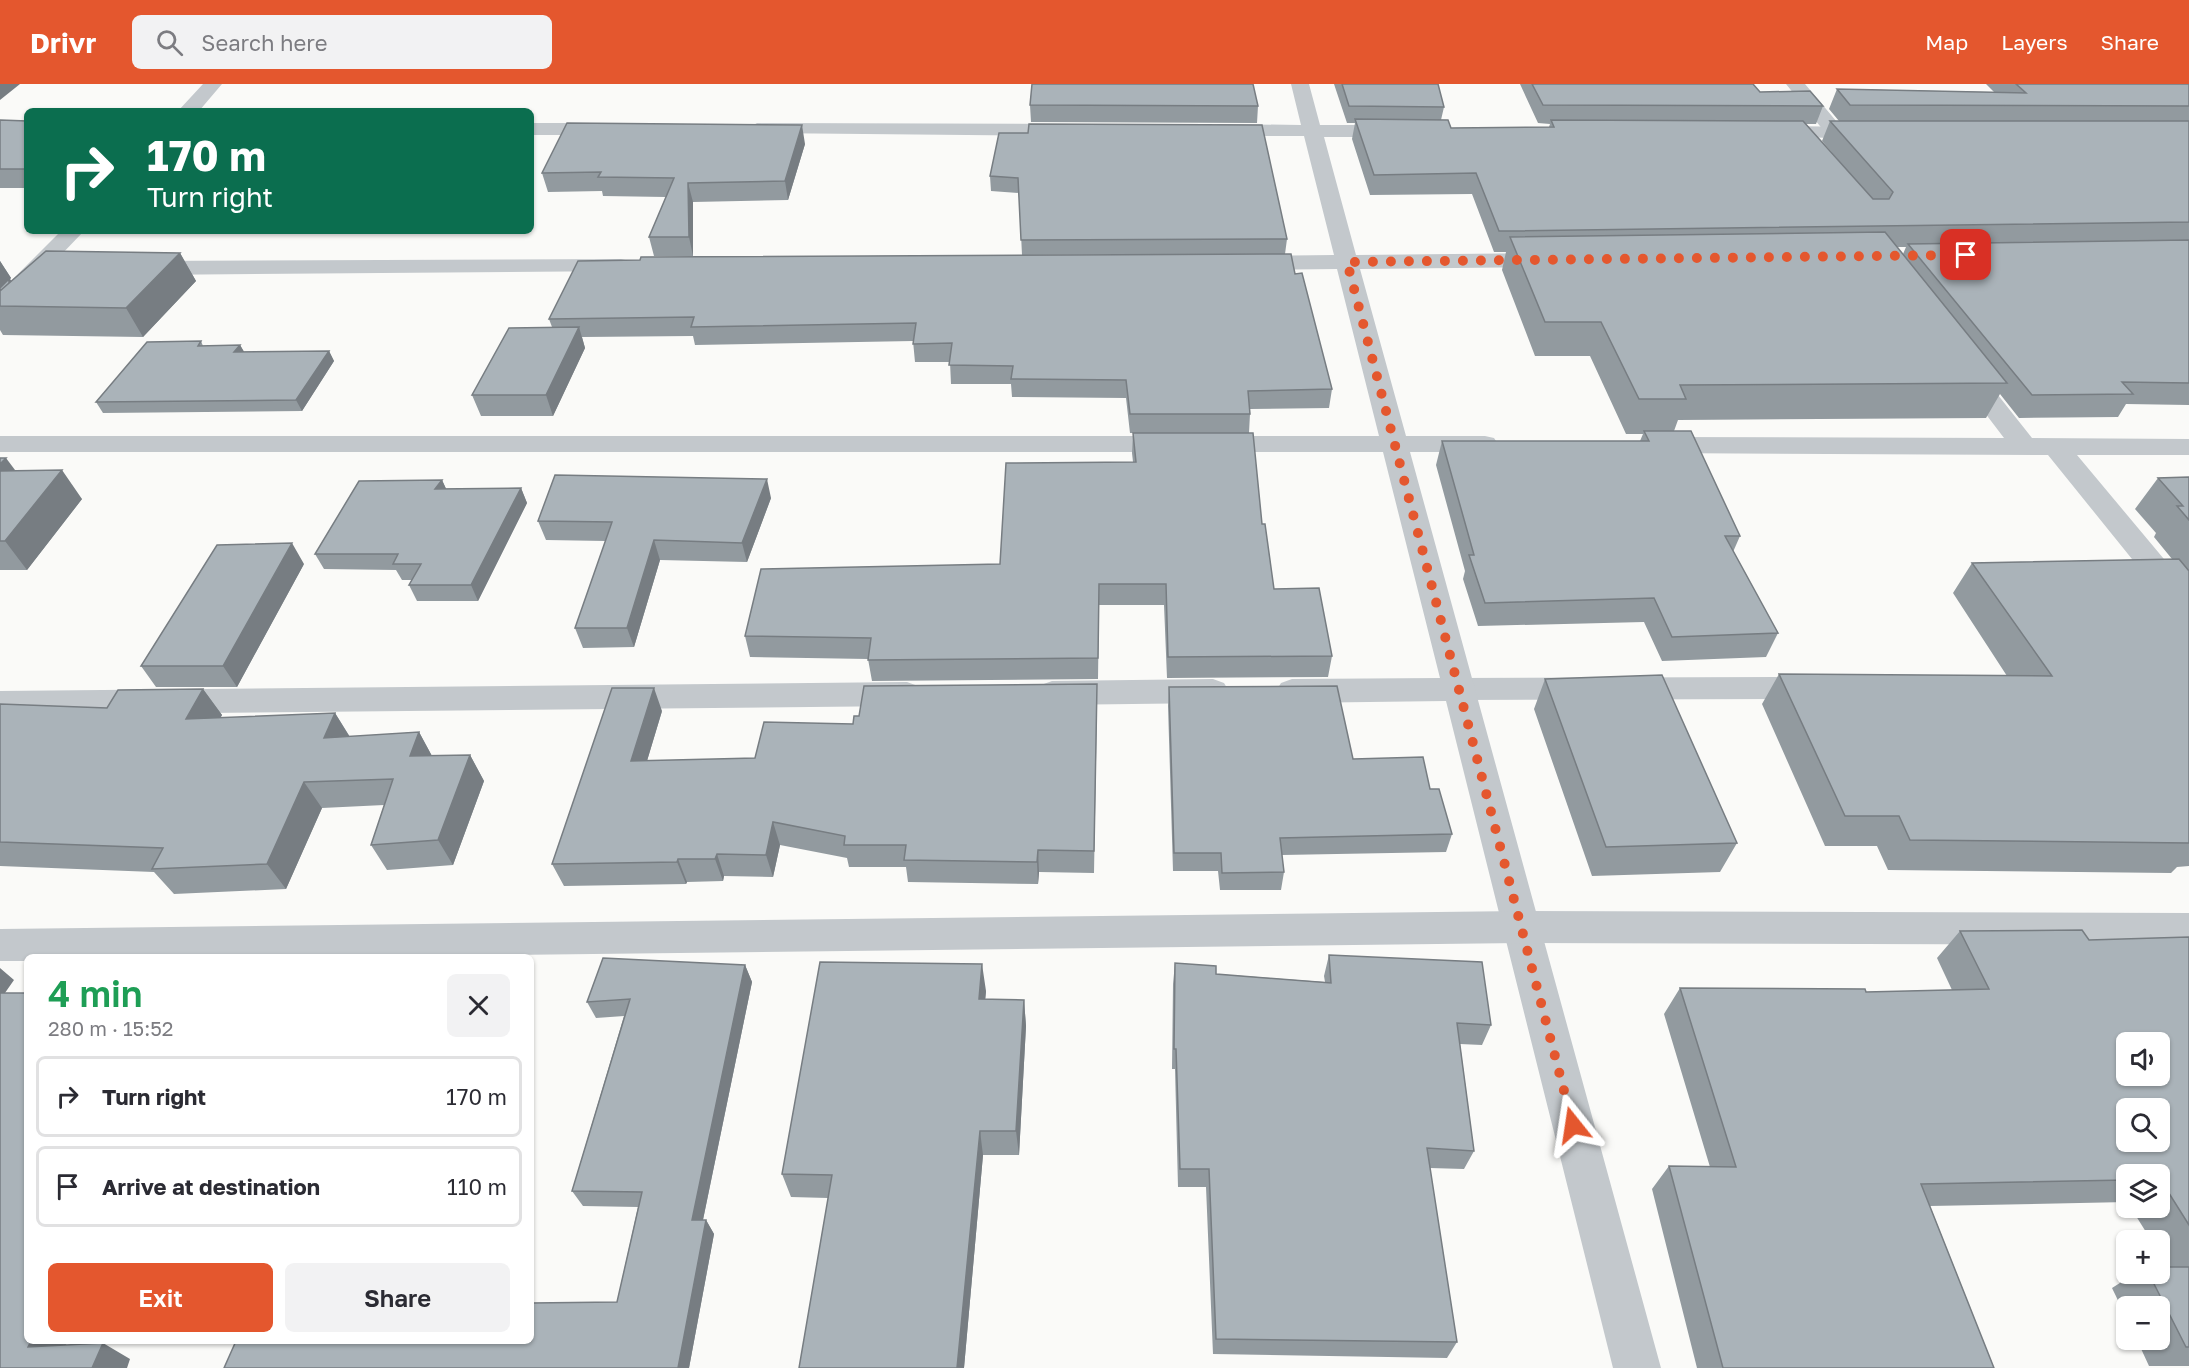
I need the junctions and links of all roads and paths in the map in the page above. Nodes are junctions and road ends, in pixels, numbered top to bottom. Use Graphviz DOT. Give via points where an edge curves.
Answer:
graph roads {
  1 [pos="213,84"];
  2 [pos="1300,84"];
  3 [pos="1795,84"];
  4 [pos="191,108"];
  5 [pos="534,129"];
  6 [pos="626,129"];
  7 [pos="732,129"];
  8 [pos="1099,130"];
  9 [pos="1205,130"];
  10 [pos="1312,130"];
  11 [pos="1419,131"];
  12 [pos="1753,132"];
  13 [pos="1801,132"];
  14 [pos="1835,132"];
  15 [pos="1894,133"];
  16 [pos="1815,148"];
  17 [pos="70,234"];
  18 [pos="1570,260"];
  19 [pos="1347,262"];
  20 [pos="1228,263"];
  21 [pos="645,266"];
  22 [pos="38,268"];
  23 [pos="61,268"];
  24 [pos="121,268"];
  25 [pos="0,305"];
  26 [pos="1954,356"];
  27 [pos="1394,443"];
  28 [pos="0,444"];
  29 [pos="1513,444"];
  30 [pos="1632,445"];
  31 [pos="2025,447"];
  32 [pos="2189,447"];
  33 [pos="2057,448"];
  34 [pos="2189,609"];
  35 [pos="1840,688"];
  36 [pos="1458,689"];
  37 [pos="1028,693"];
  38 [pos="932,694"];
  39 [pos="0,703"];
  40 [pos="1521,927"];
  41 [pos="2189,929"];
  42 [pos="0,945"];
  43 [pos="1637,1368"];
  1 -- 4 [label="street"];
  2 -- 10 [label="street"];
  3 -- 14 [label="lane"];
  5 -- 6 [label="street"];
  7 -- 8 [label="street"];
  9 -- 10 [label="street"];
  10 -- 11 [label="street"];
  10 -- 19 [label="street"];
  12 -- 13 [label="street"];
  13 -- 14 [label="street"];
  13 -- 16 [label="lane"];
  14 -- 15 [label="street"];
  17 -- 22 [label="street"];
  18 -- 19 [label="street"];
  19 -- 20 [label="street"];
  19 -- 27 [label="street"];
  21 -- 24 [label="street"];
  22 -- 23 [label="street"];
  22 -- 25 [label="street"];
  26 -- 31 [label="street"];
  27 -- 28 [label="street"];
  27 -- 29 [label="street"];
  27 -- 36 [label="street"];
  30 -- 31 [label="street"];
  31 -- 33 [label="street"];
  32 -- 33 [label="street"];
  33 -- 34 [label="street"];
  35 -- 36 [label="lane"];
  36 -- 37 [label="street"];
  36 -- 40 [label="street"];
  38 -- 39 [label="street"];
  40 -- 41 [label="street"];
  40 -- 42 [label="street"];
  40 -- 43 [label="street"];
}
